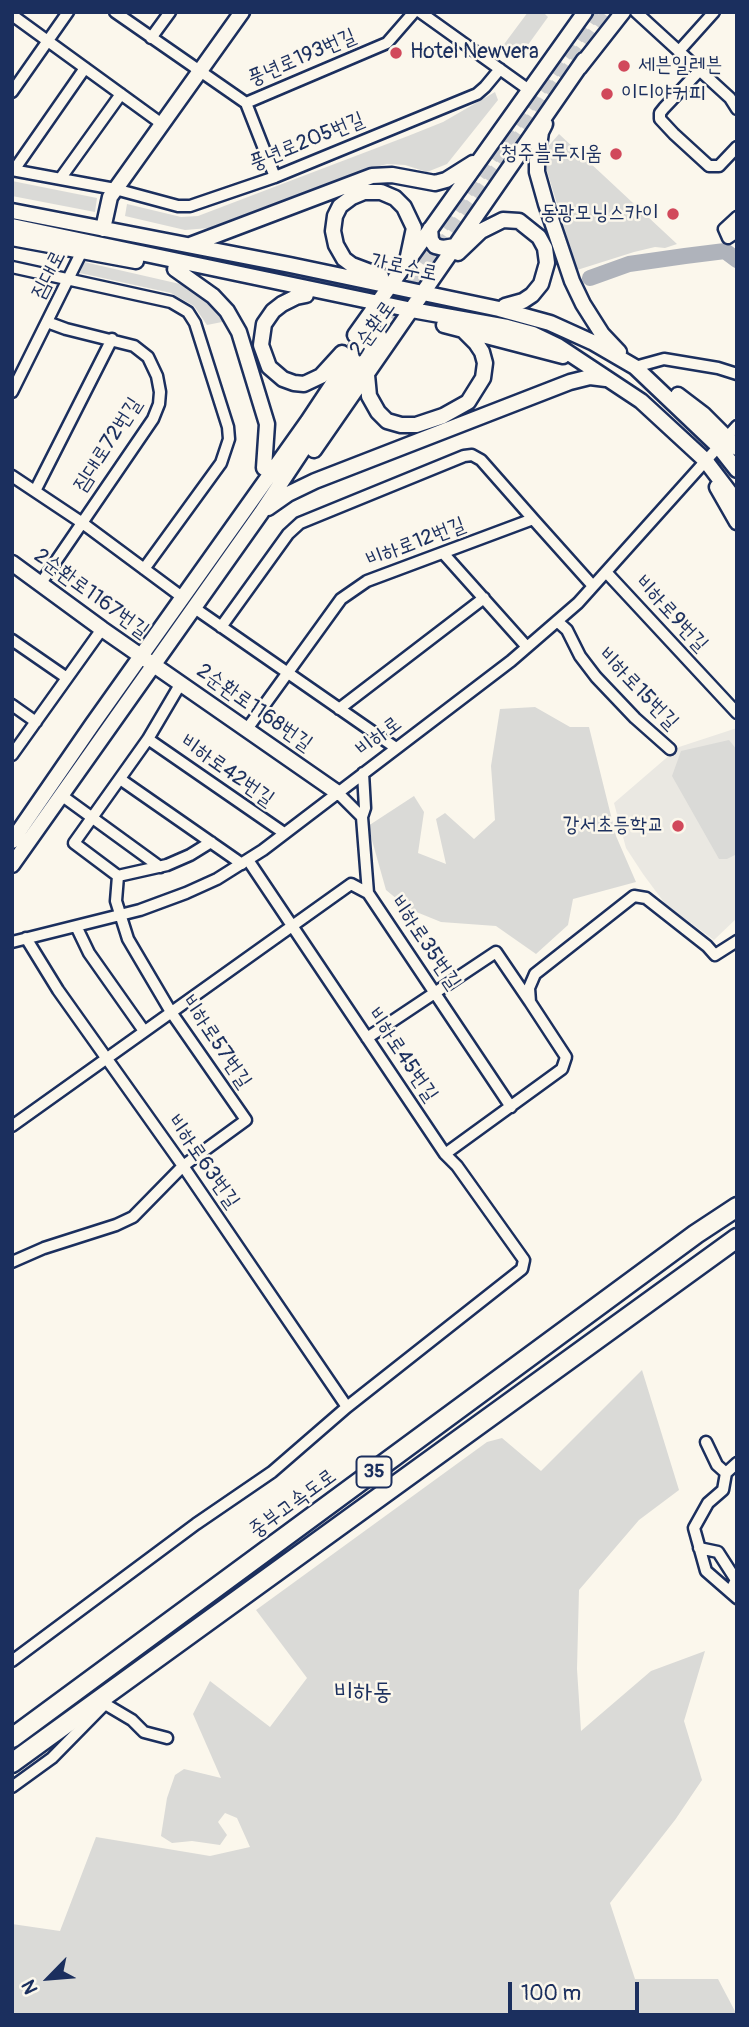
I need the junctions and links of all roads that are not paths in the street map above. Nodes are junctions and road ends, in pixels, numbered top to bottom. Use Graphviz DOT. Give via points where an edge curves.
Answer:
graph roads {
  1 [pos="68,12"];
  2 [pos="114,12"];
  3 [pos="170,12"];
  4 [pos="242,12"];
  5 [pos="414,12"];
  6 [pos="420,12"];
  7 [pos="585,12"];
  8 [pos="623,12"];
  9 [pos="636,12"];
  10 [pos="714,12"];
  11 [pos="12,15"];
  12 [pos="151,38"];
  13 [pos="48,41"];
  14 [pos="679,51"];
  15 [pos="584,60"];
  16 [pos="85,68"];
  17 [pos="500,69"];
  18 [pos="700,70"];
  19 [pos="199,72"];
  20 [pos="529,90"];
  21 [pos="12,92"];
  22 [pos="121,94"];
  23 [pos="733,94"];
  24 [pos="246,103"];
  25 [pos="737,109"];
  26 [pos="162,124"];
  27 [pos="737,147"];
  28 [pos="480,158"];
  29 [pos="13,170"];
  30 [pos="275,177"];
  31 [pos="60,179"];
  32 [pos="115,189"];
  33 [pos="12,211"];
  34 [pos="12,226"];
  35 [pos="103,229"];
  36 [pos="430,229"];
  37 [pos="12,238"];
  38 [pos="188,246"];
  39 [pos="455,246"];
  40 [pos="82,251"];
  41 [pos="407,261"];
  42 [pos="12,267"];
  43 [pos="175,269"];
  44 [pos="371,274"];
  45 [pos="342,276"];
  46 [pos="68,279"];
  47 [pos="391,283"];
  48 [pos="427,287"];
  49 [pos="338,294"];
  50 [pos="306,295"];
  51 [pos="375,306"];
  52 [pos="505,306"];
  53 [pos="410,314"];
  54 [pos="47,322"];
  55 [pos="461,328"];
  56 [pos="112,339"];
  57 [pos="342,353"];
  58 [pos="635,367"];
  59 [pos="594,368"];
  60 [pos="737,374"];
  61 [pos="367,375"];
  62 [pos="614,382"];
  63 [pos="12,392"];
  64 [pos="672,400"];
  65 [pos="658,416"];
  66 [pos="729,439"];
  67 [pos="705,460"];
  68 [pos="264,468"];
  69 [pos="737,470"];
  70 [pos="12,475"];
  71 [pos="35,491"];
  72 [pos="249,502"];
  73 [pos="737,502"];
  74 [pos="261,513"];
  75 [pos="533,519"];
  76 [pos="81,522"];
  77 [pos="737,522"];
  78 [pos="443,553"];
  79 [pos="12,563"];
  80 [pos="144,569"];
  81 [pos="606,572"];
  82 [pos="41,583"];
  83 [pos="593,586"];
  84 [pos="484,598"];
  85 [pos="187,602"];
  86 [pos="557,621"];
  87 [pos="221,627"];
  88 [pos="102,629"];
  89 [pos="12,640"];
  90 [pos="527,647"];
  91 [pos="146,659"];
  92 [pos="288,673"];
  93 [pos="67,678"];
  94 [pos="181,683"];
  95 [pos="12,705"];
  96 [pos="339,709"];
  97 [pos="737,713"];
  98 [pos="36,722"];
  99 [pos="247,729"];
  100 [pos="148,739"];
  101 [pos="396,748"];
  102 [pos="670,750"];
  103 [pos="12,755"];
  104 [pos="363,773"];
  105 [pos="120,779"];
  106 [pos="338,793"];
  107 [pos="61,795"];
  108 [pos="92,817"];
  109 [pos="362,817"];
  110 [pos="284,833"];
  111 [pos="12,841"];
  112 [pos="211,842"];
  113 [pos="245,862"];
  114 [pos="12,865"];
  115 [pos="160,867"];
  116 [pos="118,876"];
  117 [pos="368,893"];
  118 [pos="119,915"];
  119 [pos="76,926"];
  120 [pos="292,927"];
  121 [pos="26,938"];
  122 [pos="737,941"];
  123 [pos="12,942"];
  124 [pos="435,993"];
  125 [pos="530,1002"];
  126 [pos="171,1012"];
  127 [pos="144,1031"];
  128 [pos="367,1038"];
  129 [pos="106,1057"];
  130 [pos="511,1107"];
  131 [pos="12,1126"];
  132 [pos="445,1154"];
  133 [pos="183,1166"];
  134 [pos="737,1207"];
  135 [pos="737,1238"];
  136 [pos="12,1262"];
  137 [pos="347,1407"];
  138 [pos="706,1442"];
  139 [pos="737,1463"];
  140 [pos="726,1473"];
  141 [pos="699,1548"];
  142 [pos="734,1595"];
  143 [pos="12,1661"];
  144 [pos="12,1738"];
  145 [pos="167,1738"];
  146 [pos="12,1763"];
  147 [pos="12,1787"];
  1 -- 13 [label="street"];
  2 -- 12 [label="street, 풍년로193번길"];
  3 -- 12 [label="street"];
  4 -- 19 [label="main road"];
  5 -- 24 [label="street, 풍년로193번길" via="387,43"];
  6 -- 17 [label="street"];
  7 -- 20 [label="main road, 2순환로"];
  8 -- 15 [label="main road"];
  9 -- 14 [label="street"];
  10 -- 14 [label="street"];
  11 -- 13 [label="street"];
  12 -- 19 [label="street, 풍년로193번길"];
  13 -- 16 [label="street"];
  13 -- 21 [label="street"];
  14 -- 18 [label="street"];
  15 -- 39 [label="main road, 2순환로"];
  15 -- 58 [label="main road" via="541,132 537,172 583,304 602,334"];
  16 -- 22 [label="street"];
  16 -- 29 [label="street"];
  17 -- 20 [label="street"];
  17 -- 30 [label="street, 풍년로205번길" via="477,94"];
  18 -- 23 [label="street"];
  18 -- 27 [label="street" via="664,108 660,119 709,166 719,166"];
  19 -- 24 [label="street, 풍년로193번길"];
  19 -- 26 [label="main road"];
  20 -- 28 [label="main road, 2순환로"];
  22 -- 26 [label="street"];
  22 -- 31 [label="street"];
  23 -- 25 [label="street"];
  24 -- 30 [label="street"];
  26 -- 32 [label="main road"];
  28 -- 36 [label="main road, 2순환로"];
  28 -- 38 [label="main road" via="435,183 386,174 366,178"];
  29 -- 31 [label="street, 풍년로205번길"];
  30 -- 32 [label="street, 풍년로205번길" via="190,206"];
  31 -- 32 [label="street, 풍년로205번길"];
  32 -- 35 [label="main road"];
  33 -- 35 [label="main road, 가로수로"];
  34 -- 49 [label="main road, 가로수로"];
  35 -- 38 [label="main road, 가로수로"];
  36 -- 39 [label="main road" via="435,246"];
  36 -- 41 [label="main road, 2순환로"];
  37 -- 40 [label="main road, 가로수로"];
  38 -- 45 [label="main road, 가로수로"];
  39 -- 48 [label="main road, 2순환로"];
  40 -- 43 [label="main road, 가로수로"];
  40 -- 46 [label="street, 짐대로"];
  41 -- 44 [label="main road" via="414,228 404,207 385,193 361,193 338,208 333,234 344,259"];
  41 -- 47 [label="main road, 2순환로"];
  42 -- 46 [label="street"];
  43 -- 50 [label="main road, 가로수로"];
  43 -- 68 [label="main road" via="214,296 239,332 267,424"];
  44 -- 45 [label="main road"];
  44 -- 47 [label="main road"];
  45 -- 47 [label="main road, 가로수로"];
  45 -- 49 [label="main road" via="347,289"];
  46 -- 54 [label="street, 짐대로"];
  46 -- 80 [label="street" via="171,302 188,312 228,427 221,463"];
  47 -- 48 [label="main road, 가로수로"];
  47 -- 51 [label="main road, 2순환로"];
  48 -- 52 [label="main road"];
  48 -- 52 [label="main road" via="481,231 503,220 519,221 542,240 547,268 532,295"];
  48 -- 53 [label="main road, 2순환로"];
  48 -- 58 [label="main road, 가로수로" via="550,323"];
  49 -- 51 [label="main road, 가로수로"];
  50 -- 51 [label="main road, 가로수로"];
  50 -- 57 [label="main road" via="282,304 264,324 261,345 269,367 283,379 304,384 321,376"];
  51 -- 53 [label="main road, 가로수로"];
  51 -- 57 [label="main road, 2순환로"];
  52 -- 58 [label="main road" via="572,325"];
  53 -- 55 [label="main road"];
  53 -- 59 [label="main road, 가로수로" via="523,331"];
  53 -- 61 [label="main road, 2순환로"];
  54 -- 56 [label="street, 짐대로72번길"];
  54 -- 63 [label="street, 짐대로"];
  55 -- 59 [label="main road"];
  55 -- 61 [label="main road" via="479,347 485,372 476,393 451,412 416,425 387,421 372,401"];
  56 -- 71 [label="street"];
  56 -- 76 [label="street, 짐대로72번길" via="134,346 148,357 157,376 159,404"];
  57 -- 68 [label="main road, 2순환로"];
  58 -- 60 [label="street" via="664,359"];
  58 -- 64 [label="main road, 가로수로"];
  58 -- 66 [label="main road"];
  59 -- 62 [label="main road, 가로수로"];
  61 -- 74 [label="main road, 2순환로" via="291,482"];
  62 -- 65 [label="main road, 가로수로"];
  62 -- 74 [label="main road" via="590,377 570,382 305,486"];
  64 -- 65 [label="main road" via="670,409"];
  64 -- 66 [label="main road, 가로수로"];
  65 -- 67 [label="main road, 가로수로"];
  66 -- 67 [label="street, 비하로"];
  66 -- 69 [label="main road, 가로수로"];
  67 -- 73 [label="main road, 가로수로"];
  67 -- 77 [label="main road, 가로수로"];
  67 -- 81 [label="street, 비하로"];
  68 -- 72 [label="main road, 2순환로"];
  70 -- 71 [label="street"];
  71 -- 76 [label="street"];
  72 -- 74 [label="main road, 2순환로" via="374,332"];
  72 -- 85 [label="main road, 2순환로"];
  74 -- 85 [label="main road, 2순환로"];
  75 -- 78 [label="street, 비하로12번길"];
  75 -- 83 [label="street"];
  75 -- 87 [label="street" via="481,460 464,456 300,523"];
  76 -- 80 [label="street"];
  76 -- 82 [label="street, 짐대로72번길"];
  78 -- 84 [label="street"];
  78 -- 92 [label="street, 비하로12번길" via="367,581 341,599"];
  79 -- 82 [label="main road, 2순환로1167번길"];
  80 -- 85 [label="street"];
  81 -- 83 [label="street, 비하로"];
  81 -- 97 [label="street, 비하로9번길"];
  82 -- 88 [label="main road, 2순환로1167번길"];
  83 -- 86 [label="street, 비하로"];
  84 -- 90 [label="street"];
  84 -- 96 [label="street"];
  85 -- 87 [label="street"];
  85 -- 91 [label="main road, 2순환로"];
  86 -- 90 [label="street, 비하로"];
  86 -- 102 [label="street, 비하로15번길" via="596,677"];
  87 -- 92 [label="street"];
  88 -- 91 [label="main road, 2순환로1167번길"];
  88 -- 93 [label="street"];
  89 -- 93 [label="street"];
  90 -- 101 [label="street, 비하로"];
  91 -- 94 [label="main road, 2순환로1168번길"];
  91 -- 107 [label="main road, 2순환로"];
  91 -- 111 [label="main road, 2순환로"];
  92 -- 96 [label="street"];
  92 -- 99 [label="street, 비하로12번길"];
  93 -- 98 [label="street"];
  94 -- 99 [label="main road, 2순환로1168번길"];
  94 -- 100 [label="street"];
  95 -- 98 [label="street"];
  96 -- 101 [label="street"];
  98 -- 103 [label="street"];
  99 -- 106 [label="main road, 2순환로1168번길"];
  100 -- 105 [label="street"];
  100 -- 110 [label="street, 비하로42번길"];
  101 -- 104 [label="street, 비하로"];
  104 -- 106 [label="street, 비하로"];
  104 -- 109 [label="street, 비하로35번길"];
  105 -- 108 [label="street"];
  105 -- 112 [label="street"];
  106 -- 109 [label="street"];
  106 -- 110 [label="street, 비하로"];
  107 -- 108 [label="street"];
  107 -- 114 [label="main road, 2순환로"];
  108 -- 115 [label="street"];
  108 -- 116 [label="street" via="74,843"];
  109 -- 117 [label="street, 비하로35번길"];
  110 -- 113 [label="street, 비하로"];
  112 -- 113 [label="street"];
  112 -- 115 [label="street"];
  113 -- 118 [label="street, 비하로" via="186,893"];
  113 -- 120 [label="street, 비하로45번길"];
  115 -- 116 [label="street"];
  116 -- 118 [label="street"];
  117 -- 120 [label="street" via="351,884"];
  117 -- 124 [label="street, 비하로35번길"];
  118 -- 119 [label="street, 비하로"];
  118 -- 126 [label="street, 비하로57번길"];
  119 -- 121 [label="street, 비하로"];
  119 -- 127 [label="street" via="89,953"];
  120 -- 126 [label="street"];
  120 -- 128 [label="street, 비하로45번길"];
  121 -- 123 [label="street, 비하로"];
  121 -- 129 [label="street, 비하로63번길"];
  122 -- 125 [label="street" via="715,955 646,898 634,896 535,974"];
  124 -- 125 [label="street" via="496,952"];
  124 -- 128 [label="street"];
  124 -- 130 [label="street, 비하로35번길"];
  125 -- 130 [label="street" via="566,1057 562,1069"];
  126 -- 127 [label="street"];
  126 -- 133 [label="street, 비하로57번길" via="246,1120"];
  127 -- 129 [label="street"];
  128 -- 132 [label="street, 비하로45번길"];
  129 -- 131 [label="street"];
  129 -- 133 [label="street, 비하로63번길"];
  130 -- 132 [label="street"];
  132 -- 137 [label="street, 비하로45번길" via="524,1261 522,1269"];
  133 -- 136 [label="street" via="133,1217"];
  133 -- 137 [label="street, 비하로63번길"];
  134 -- 144 [label="highway, 중부고속도로 / 35"];
  135 -- 146 [label="highway, 35"];
  137 -- 143 [label="street" via="272,1472"];
  138 -- 140 [label="street"];
  139 -- 140 [label="street"];
  140 -- 141 [label="street" via="723,1489 708,1503 694,1528"];
  141 -- 142 [label="street" via="706,1572"];
  141 -- 142 [label="street" via="718,1552 736,1580"];
  145 -- 147 [label="street" via="144,1732 105,1704 52,1758"];
}
